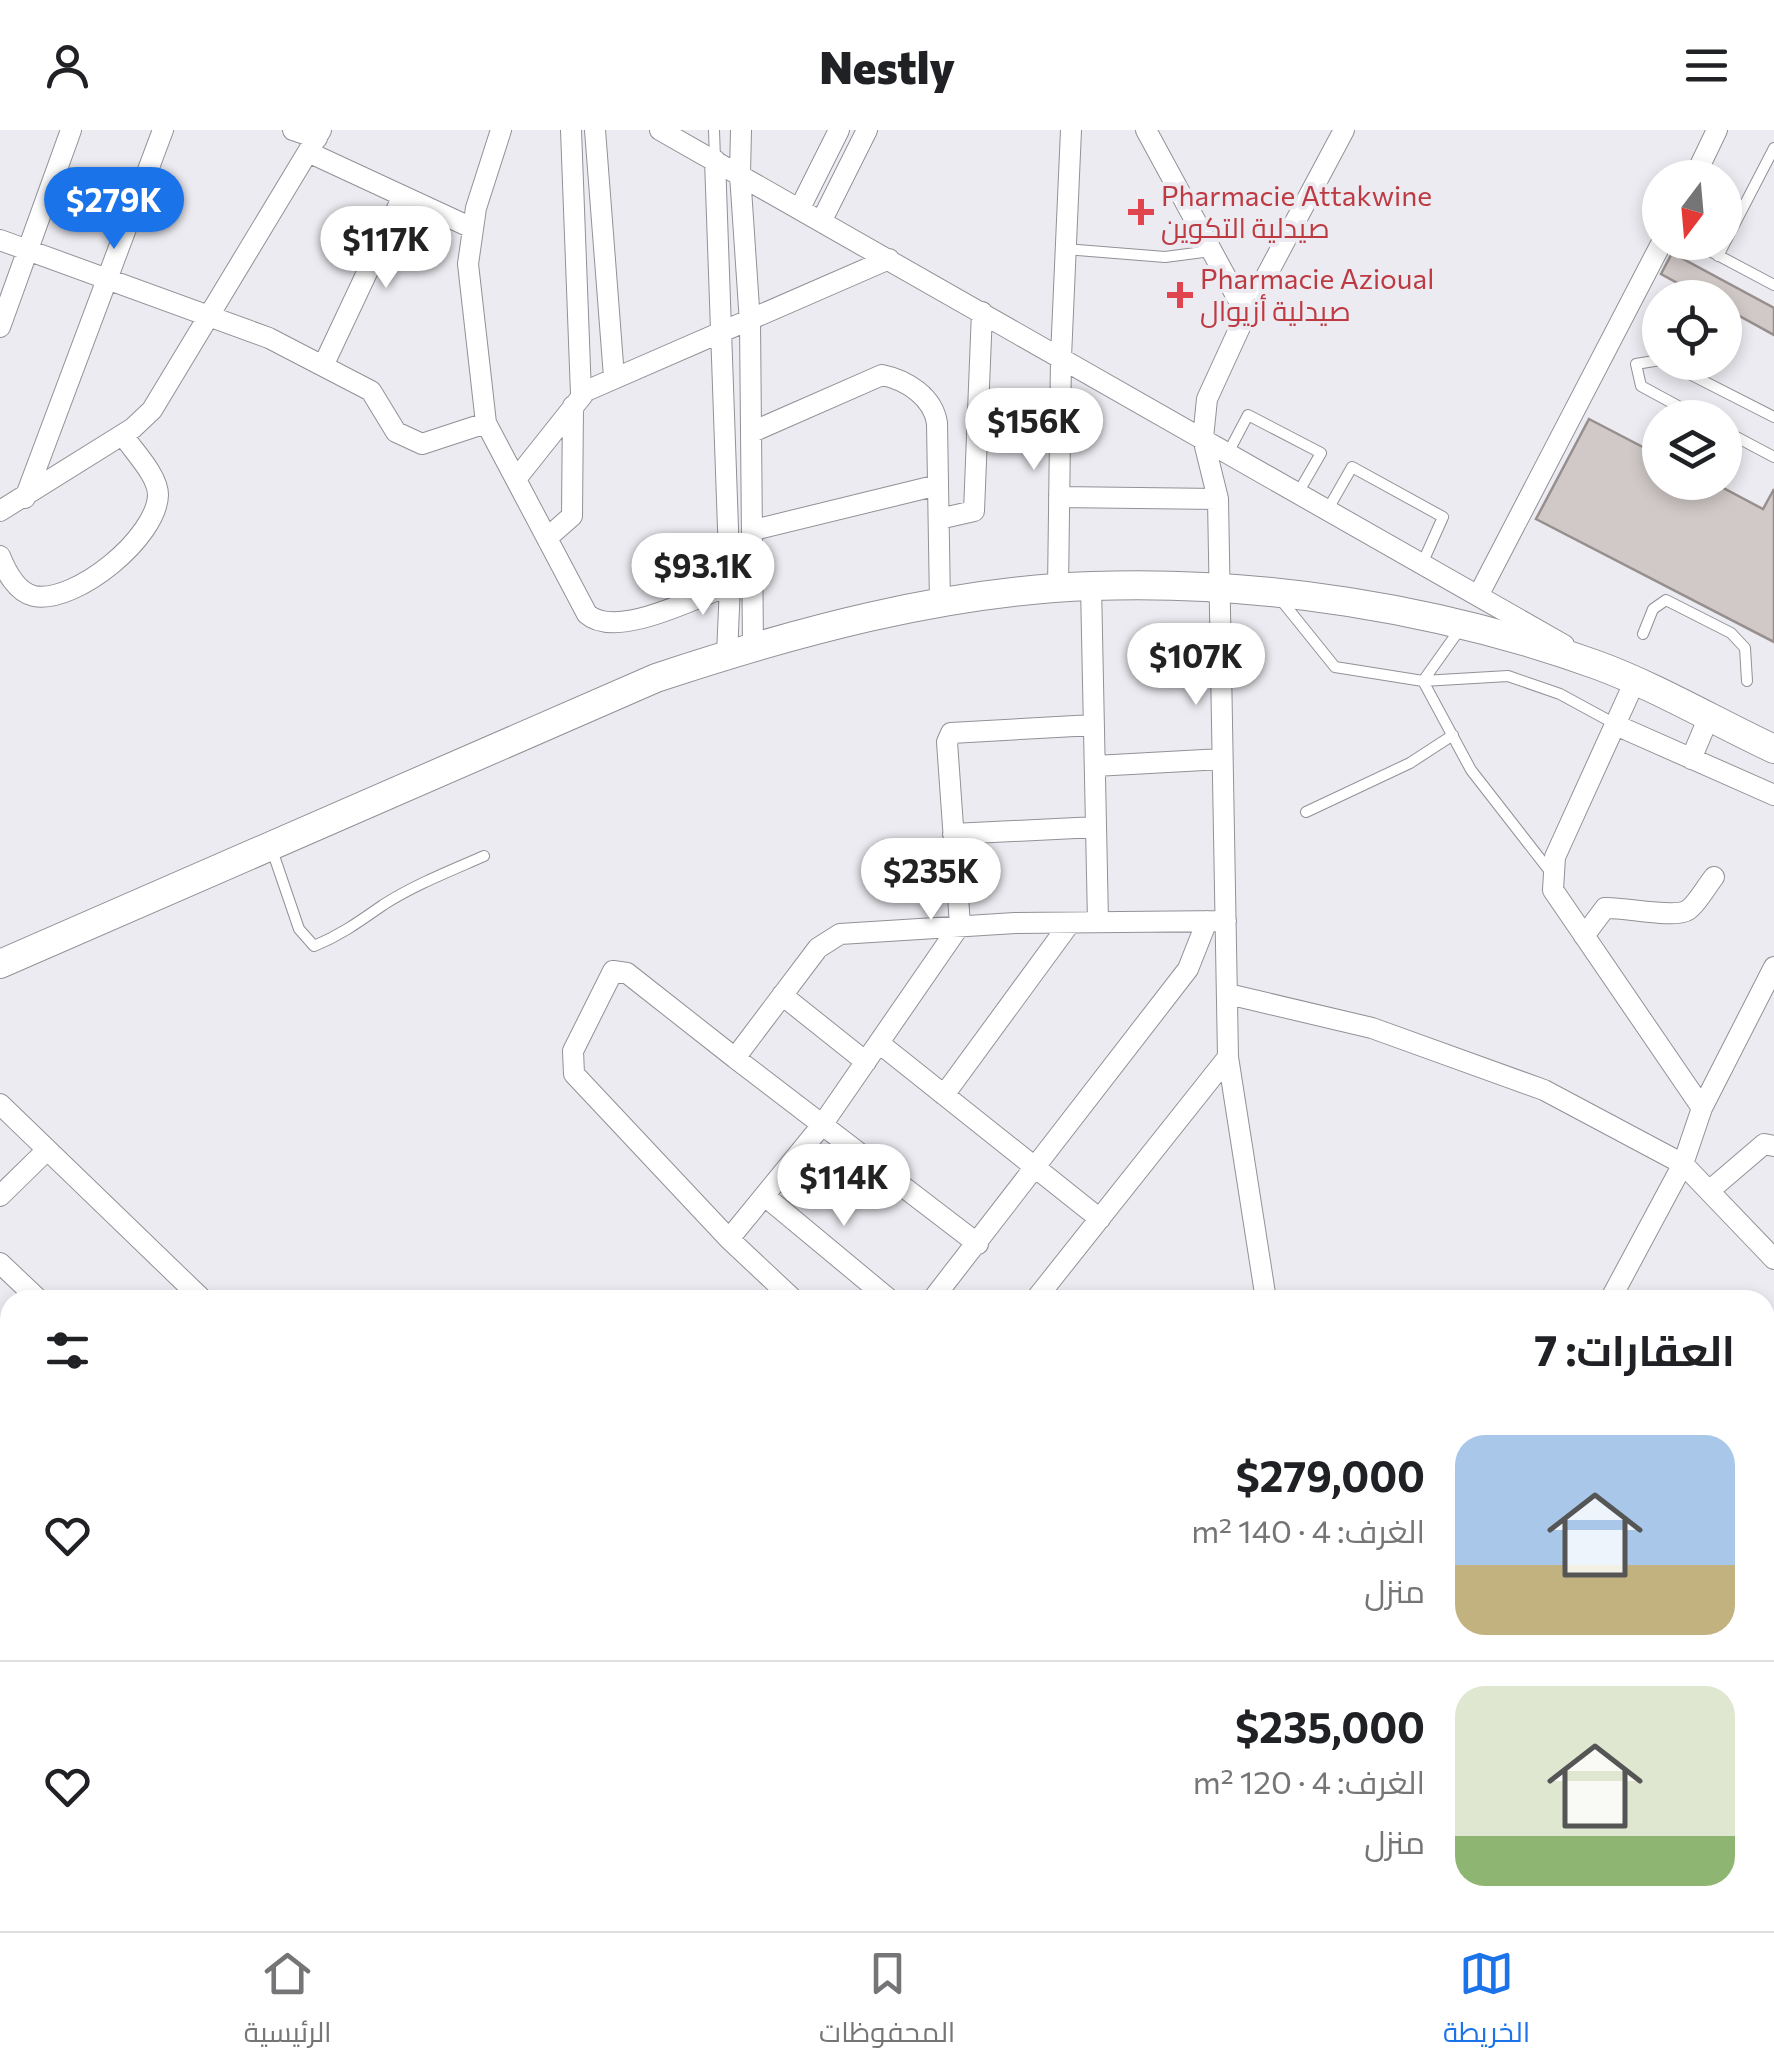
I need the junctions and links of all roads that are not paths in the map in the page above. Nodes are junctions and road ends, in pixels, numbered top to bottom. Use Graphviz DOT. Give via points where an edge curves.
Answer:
graph roads {
  1 [pos="71,130"];
  2 [pos="163,130"];
  3 [pos="293,130"];
  4 [pos="501,130"];
  5 [pos="570,130"];
  6 [pos="595,130"];
  7 [pos="660,130"];
  8 [pos="714,130"];
  9 [pos="741,130"];
  10 [pos="839,130"];
  11 [pos="867,130"];
  12 [pos="1071,130"];
  13 [pos="1146,130"];
  14 [pos="1344,130"];
  15 [pos="1717,130"];
  16 [pos="315,140"];
  17 [pos="1774,148"];
  18 [pos="714,160"];
  19 [pos="1703,160"];
  20 [pos="740,174"];
  21 [pos="403,196"];
  22 [pos="800,208"];
  23 [pos="1742,210"];
  24 [pos="822,220"];
  25 [pos="472,228"];
  26 [pos="0,240"];
  27 [pos="27,248"];
  28 [pos="1066,249"];
  29 [pos="1212,251"];
  30 [pos="889,258"];
  31 [pos="1653,260"];
  32 [pos="1726,260"];
  33 [pos="108,277"];
  34 [pos="1774,285"];
  35 [pos="982,312"];
  36 [pos="212,314"];
  37 [pos="1246,314"];
  38 [pos="750,323"];
  39 [pos="0,327"];
  40 [pos="724,334"];
  41 [pos="1060,357"];
  42 [pos="1642,363"];
  43 [pos="323,366"];
  44 [pos="614,377"];
  45 [pos="1701,380"];
  46 [pos="577,400"];
  47 [pos="1667,400"];
  48 [pos="1774,417"];
  49 [pos="486,423"];
  50 [pos="752,432"];
  51 [pos="123,435"];
  52 [pos="1203,438"];
  53 [pos="1742,439"];
  54 [pos="1228,452"];
  55 [pos="1774,456"];
  56 [pos="516,479"];
  57 [pos="938,485"];
  58 [pos="1298,493"];
  59 [pos="25,498"];
  60 [pos="1059,498"];
  61 [pos="1218,499"];
  62 [pos="1327,510"];
  63 [pos="0,512"];
  64 [pos="938,519"];
  65 [pos="754,530"];
  66 [pos="547,538"];
  67 [pos="0,556"];
  68 [pos="1422,564"];
  69 [pos="730,584"];
  70 [pos="1091,586"];
  71 [pos="1058,590"];
  72 [pos="1218,590"];
  73 [pos="1278,596"];
  74 [pos="1478,596"];
  75 [pos="940,604"];
  76 [pos="1465,622"];
  77 [pos="1643,634"];
  78 [pos="740,651"];
  79 [pos="1600,666"];
  80 [pos="1423,681"];
  81 [pos="1634,682"];
  82 [pos="1747,682"];
  83 [pos="1708,719"];
  84 [pos="1093,725"];
  85 [pos="1618,726"];
  86 [pos="1452,735"];
  87 [pos="1774,750"];
  88 [pos="1222,759"];
  89 [pos="1691,759"];
  90 [pos="1095,766"];
  91 [pos="1774,795"];
  92 [pos="1306,812"];
  93 [pos="1096,827"];
  94 [pos="953,834"];
  95 [pos="270,844"];
  96 [pos="484,856"];
  97 [pos="1552,874"];
  98 [pos="1714,878"];
  99 [pos="1216,921"];
  100 [pos="1098,922"];
  101 [pos="1070,923"];
  102 [pos="960,925"];
  103 [pos="1584,936"];
  104 [pos="0,964"];
  105 [pos="1774,968"];
  106 [pos="1228,994"];
  107 [pos="782,995"];
  108 [pos="879,1043"];
  109 [pos="1228,1057"];
  110 [pos="734,1058"];
  111 [pos="866,1062"];
  112 [pos="944,1096"];
  113 [pos="0,1104"];
  114 [pos="1702,1108"];
  115 [pos="822,1124"];
  116 [pos="1774,1146"];
  117 [pos="47,1150"];
  118 [pos="1683,1164"];
  119 [pos="1033,1167"];
  120 [pos="1708,1191"];
  121 [pos="0,1196"];
  122 [pos="766,1197"];
  123 [pos="1100,1219"];
  124 [pos="729,1239"];
  125 [pos="978,1244"];
  126 [pos="1774,1259"];
  127 [pos="0,1263"];
  128 [pos="28,1290"];
  129 [pos="193,1290"];
  130 [pos="783,1290"];
  131 [pos="878,1290"];
  132 [pos="940,1290"];
  133 [pos="1044,1290"];
  134 [pos="1264,1290"];
  135 [pos="1615,1290"];
  1 -- 27 [label="street"];
  2 -- 33 [label="street"];
  3 -- 16 [label="street"];
  4 -- 25 [label="street"];
  5 -- 46 [label="street"];
  6 -- 44 [label="street"];
  7 -- 18 [label="street"];
  8 -- 18 [label="lane"];
  9 -- 20 [label="street"];
  10 -- 22 [label="street"];
  11 -- 24 [label="street"];
  12 -- 28 [label="street"];
  13 -- 29 [label="street"];
  14 -- 37 [label="street"];
  15 -- 19 [label="street"];
  16 -- 21 [label="street"];
  16 -- 36 [label="street"];
  17 -- 23 [label="lane"];
  18 -- 20 [label="street"];
  18 -- 40 [label="street"];
  20 -- 22 [label="street"];
  20 -- 38 [label="street"];
  21 -- 25 [label="street"];
  21 -- 43 [label="street"];
  22 -- 24 [label="street"];
  24 -- 30 [label="street"];
  25 -- 49 [label="street" via="470,296"];
  26 -- 27 [label="street"];
  27 -- 33 [label="street"];
  27 -- 39 [label="street"];
  28 -- 29 [label="lane" via="1165,257"];
  28 -- 41 [label="street"];
  29 -- 37 [label="street"];
  30 -- 35 [label="street"];
  30 -- 38 [label="street"];
  31 -- 74 [label="street"];
  32 -- 34 [label="lane"];
  33 -- 36 [label="street"];
  33 -- 59 [label="street"];
  35 -- 41 [label="street"];
  35 -- 64 [label="street" via="974,511"];
  36 -- 43 [label="street"];
  36 -- 51 [label="street" via="171,385"];
  37 -- 52 [label="street" via="1213,380"];
  38 -- 40 [label="street"];
  38 -- 50 [label="street"];
  40 -- 44 [label="street"];
  40 -- 69 [label="street"];
  41 -- 52 [label="street"];
  41 -- 60 [label="street"];
  42 -- 47 [label="lane" via="1636,364 1641,386"];
  43 -- 49 [label="street" via="371,391 396,432 422,444"];
  44 -- 46 [label="street"];
  45 -- 48 [label="lane"];
  46 -- 56 [label="street"];
  46 -- 66 [label="street" via="572,516"];
  49 -- 56 [label="street"];
  50 -- 57 [label="street" via="873,377 889,376 935,410"];
  50 -- 65 [label="street"];
  51 -- 59 [label="street"];
  51 -- 67 [label="street" via="156,483 158,497 139,537 82,587 48,596 21,589"];
  52 -- 54 [label="street"];
  52 -- 61 [label="street"];
  53 -- 55 [label="lane"];
  54 -- 58 [label="street"];
  54 -- 58 [label="lane" via="1248,414 1321,453"];
  56 -- 66 [label="street"];
  57 -- 64 [label="street"];
  57 -- 65 [label="street"];
  58 -- 62 [label="street"];
  59 -- 63 [label="street"];
  60 -- 61 [label="street"];
  60 -- 71 [label="street"];
  61 -- 72 [label="street"];
  62 -- 68 [label="street"];
  62 -- 68 [label="lane" via="1352,467 1443,517"];
  64 -- 75 [label="street"];
  65 -- 78 [label="street"];
  66 -- 69 [label="street" via="587,614 603,624 626,623"];
  68 -- 74 [label="street"];
  69 -- 78 [label="street"];
  70 -- 71 [label="main road"];
  70 -- 72 [label="main road"];
  70 -- 84 [label="street"];
  71 -- 75 [label="main road"];
  72 -- 73 [label="main road"];
  72 -- 88 [label="street"];
  73 -- 76 [label="main road"];
  73 -- 80 [label="lane" via="1336,667"];
  74 -- 79 [label="street"];
  75 -- 78 [label="main road"];
  76 -- 79 [label="main road"];
  76 -- 80 [label="lane"];
  77 -- 82 [label="lane" via="1653,609 1666,600 1731,632 1745,648"];
  78 -- 95 [label="main road" via="612,696"];
  79 -- 81 [label="main road"];
  80 -- 85 [label="lane" via="1508,676 1560,694"];
  80 -- 86 [label="lane"];
  81 -- 83 [label="main road"];
  81 -- 85 [label="street"];
  83 -- 87 [label="main road"];
  83 -- 89 [label="street"];
  84 -- 90 [label="street"];
  84 -- 94 [label="street" via="951,733"];
  85 -- 89 [label="street"];
  85 -- 97 [label="street"];
  86 -- 92 [label="lane" via="1410,763"];
  86 -- 97 [label="lane" via="1471,770"];
  88 -- 90 [label="street"];
  88 -- 99 [label="street"];
  89 -- 91 [label="street"];
  90 -- 93 [label="street"];
  93 -- 94 [label="street"];
  93 -- 100 [label="street"];
  94 -- 102 [label="street"];
  95 -- 96 [label="lane" via="299,928 314,946"];
  95 -- 104 [label="main road"];
  97 -- 103 [label="street" via="1553,890"];
  98 -- 103 [label="street" via="1687,911 1605,908"];
  99 -- 100 [label="street"];
  99 -- 106 [label="street"];
  99 -- 119 [label="street" via="1188,969"];
  100 -- 101 [label="street"];
  101 -- 102 [label="street"];
  101 -- 112 [label="street"];
  102 -- 107 [label="street" via="840,934 818,948"];
  102 -- 108 [label="street"];
  103 -- 114 [label="street"];
  105 -- 114 [label="street"];
  106 -- 109 [label="street"];
  106 -- 118 [label="street" via="1372,1028 1544,1090"];
  107 -- 110 [label="street"];
  107 -- 111 [label="street"];
  108 -- 111 [label="street"];
  108 -- 112 [label="street"];
  109 -- 123 [label="street"];
  109 -- 134 [label="street"];
  110 -- 115 [label="street"];
  110 -- 124 [label="street" via="618,970 610,973 571,1060 580,1083"];
  111 -- 115 [label="street"];
  112 -- 119 [label="street"];
  113 -- 117 [label="street"];
  114 -- 118 [label="street"];
  115 -- 122 [label="street"];
  115 -- 125 [label="street"];
  116 -- 120 [label="street" via="1764,1144"];
  117 -- 121 [label="street"];
  117 -- 129 [label="street"];
  118 -- 120 [label="street"];
  118 -- 135 [label="street"];
  119 -- 123 [label="street"];
  119 -- 125 [label="street"];
  120 -- 126 [label="street"];
  122 -- 124 [label="street"];
  122 -- 131 [label="street"];
  123 -- 133 [label="street"];
  124 -- 130 [label="street"];
  125 -- 132 [label="street"];
  127 -- 128 [label="street"];
}
